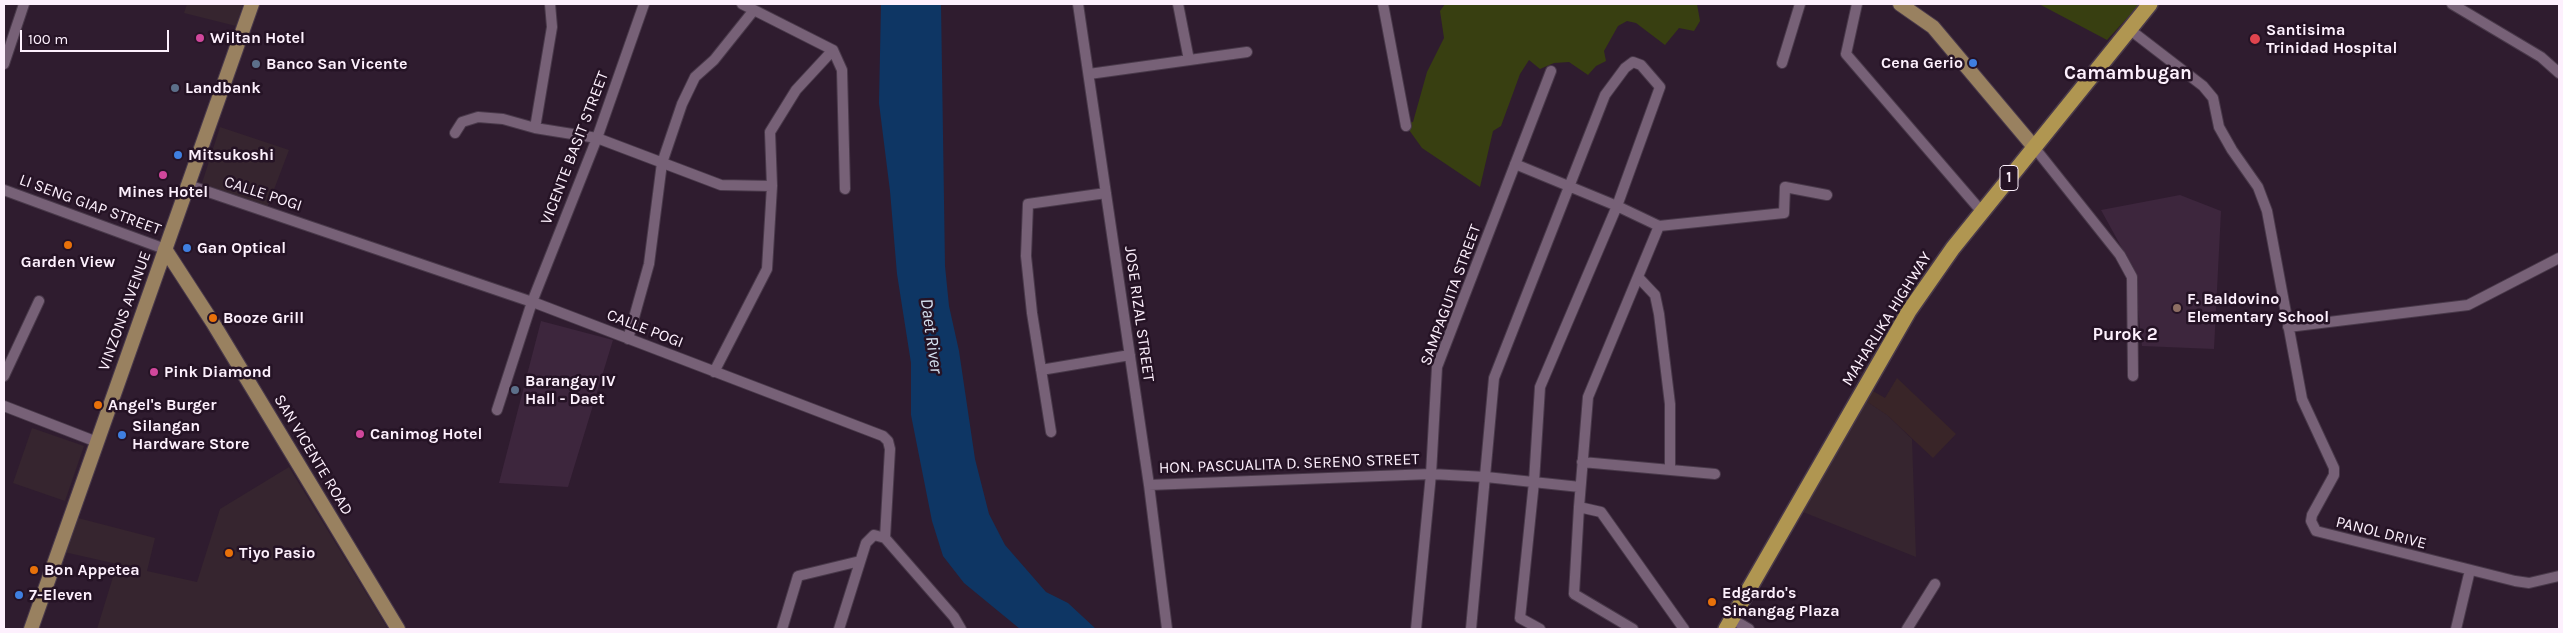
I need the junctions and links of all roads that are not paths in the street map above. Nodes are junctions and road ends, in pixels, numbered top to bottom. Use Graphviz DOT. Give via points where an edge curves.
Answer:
graph roads {
  1 [pos="24,4"];
  2 [pos="252,4"];
  3 [pos="550,4"];
  4 [pos="644,4"];
  5 [pos="742,4"];
  6 [pos="1078,4"];
  7 [pos="1178,4"];
  8 [pos="1383,4"];
  9 [pos="1800,4"];
  10 [pos="1856,4"];
  11 [pos="1900,4"];
  12 [pos="2150,4"];
  13 [pos="2452,4"];
  14 [pos="754,10"];
  15 [pos="2129,29"];
  16 [pos="833,50"];
  17 [pos="1247,52"];
  18 [pos="1188,60"];
  19 [pos="1782,62"];
  20 [pos="4,64"];
  21 [pos="1551,71"];
  22 [pos="2559,73"];
  23 [pos="1088,74"];
  24 [pos="1406,126"];
  25 [pos="536,128"];
  26 [pos="455,133"];
  27 [pos="596,138"];
  28 [pos="2034,147"];
  29 [pos="662,163"];
  30 [pos="1516,164"];
  31 [pos="188,184"];
  32 [pos="772,186"];
  33 [pos="1570,188"];
  34 [pos="844,189"];
  35 [pos="4,190"];
  36 [pos="1106,193"];
  37 [pos="1827,195"];
  38 [pos="1617,206"];
  39 [pos="1982,212"];
  40 [pos="1659,226"];
  41 [pos="165,249"];
  42 [pos="2559,258"];
  43 [pos="1638,277"];
  44 [pos="38,301"];
  45 [pos="532,302"];
  46 [pos="2288,327"];
  47 [pos="628,339"];
  48 [pos="1130,355"];
  49 [pos="1041,370"];
  50 [pos="714,372"];
  51 [pos="4,376"];
  52 [pos="2133,376"];
  53 [pos="4,406"];
  54 [pos="497,410"];
  55 [pos="1051,432"];
  56 [pos="97,442"];
  57 [pos="1582,462"];
  58 [pos="1670,470"];
  59 [pos="1430,474"];
  60 [pos="1715,474"];
  61 [pos="1486,477"];
  62 [pos="1534,482"];
  63 [pos="1149,484"];
  64 [pos="1580,487"];
  65 [pos="1579,507"];
  66 [pos="885,538"];
  67 [pos="860,561"];
  68 [pos="2470,570"];
  69 [pos="2559,576"];
  70 [pos="1934,584"];
  71 [pos="1729,624"];
  72 [pos="31,629"];
  73 [pos="398,629"];
  74 [pos="782,629"];
  75 [pos="840,629"];
  76 [pos="961,629"];
  77 [pos="1167,629"];
  78 [pos="1416,629"];
  79 [pos="1471,629"];
  80 [pos="1540,629"];
  81 [pos="1633,629"];
  82 [pos="1684,629"];
  83 [pos="1749,629"];
  84 [pos="1907,629"];
  85 [pos="2456,629"];
  1 -- 20 [label="street"];
  2 -- 31 [label="main road, VINZONS AVENUE"];
  3 -- 25 [label="street" via="552,27"];
  4 -- 27 [label="street, VICENTE BASIT STREET"];
  5 -- 14 [label="street"];
  6 -- 23 [label="street, JOSE RIZAL STREET"];
  7 -- 18 [label="street"];
  8 -- 24 [label="street"];
  9 -- 19 [label="street"];
  10 -- 39 [label="street" via="1846,54"];
  11 -- 28 [label="main road" via="1933,27"];
  12 -- 15 [label="highway, MAHARLIKA HIGHWAY / 1"];
  13 -- 22 [label="street" via="2541,57"];
  14 -- 16 [label="street"];
  14 -- 29 [label="street" via="714,60 694,77"];
  15 -- 28 [label="highway, MAHARLIKA HIGHWAY / 1"];
  15 -- 46 [label="street, PANOL DRIVE" via="2203,86 2213,98 2219,127 2258,187 2267,211"];
  16 -- 32 [label="street" via="796,90 770,132"];
  16 -- 34 [label="street" via="842,70"];
  17 -- 18 [label="street"];
  18 -- 23 [label="street"];
  21 -- 30 [label="street, SAMPAGUITA STREET"];
  23 -- 36 [label="street, JOSE RIZAL STREET"];
  25 -- 26 [label="street" via="503,119 478,117 462,122"];
  25 -- 27 [label="street"];
  27 -- 29 [label="street"];
  27 -- 45 [label="street, VICENTE BASIT STREET"];
  28 -- 39 [label="highway, MAHARLIKA HIGHWAY / 1"];
  28 -- 52 [label="street" via="2120,256 2132,277"];
  29 -- 32 [label="street" via="721,185"];
  29 -- 47 [label="street" via="649,264"];
  30 -- 33 [label="street"];
  30 -- 59 [label="street, SAMPAGUITA STREET" via="1437,367"];
  31 -- 41 [label="main road, VINZONS AVENUE"];
  31 -- 45 [label="street, CALLE POGI"];
  32 -- 50 [label="street" via="767,269"];
  33 -- 38 [label="street"];
  33 -- 38 [label="street" via="1605,94 1625,68 1633,62 1641,65 1660,86"];
  33 -- 61 [label="street" via="1494,378"];
  35 -- 41 [label="street, LI SENG GIAP STREET"];
  36 -- 48 [label="street, JOSE RIZAL STREET"];
  36 -- 49 [label="street" via="1028,204 1026,256"];
  37 -- 40 [label="street" via="1785,187 1784,213"];
  38 -- 40 [label="street"];
  38 -- 62 [label="street" via="1540,387"];
  39 -- 71 [label="highway, MAHARLIKA HIGHWAY / 1" via="1909,311"];
  40 -- 43 [label="street"];
  41 -- 56 [label="main road, VINZONS AVENUE"];
  41 -- 73 [label="main road, SAN VICENTE ROAD"];
  42 -- 46 [label="street" via="2468,306"];
  43 -- 57 [label="street" via="1588,397"];
  43 -- 58 [label="street" via="1655,295 1659,314 1670,404"];
  44 -- 51 [label="street"];
  45 -- 47 [label="street, CALLE POGI"];
  45 -- 54 [label="street, VICENTE BASIT STREET"];
  46 -- 68 [label="street, PANOL DRIVE" via="2302,399 2334,468 2334,475 2312,516 2313,526 2321,533"];
  47 -- 50 [label="street, CALLE POGI"];
  48 -- 49 [label="street"];
  48 -- 63 [label="street, JOSE RIZAL STREET"];
  49 -- 55 [label="street"];
  50 -- 66 [label="street, CALLE POGI" via="871,431 888,441"];
  53 -- 56 [label="street"];
  56 -- 72 [label="main road, VINZONS AVENUE"];
  57 -- 58 [label="street"];
  57 -- 64 [label="street"];
  58 -- 60 [label="street"];
  59 -- 61 [label="street, HON. PASCUALITA D. SERENO STREET"];
  59 -- 63 [label="street, HON. PASCUALITA D. SERENO STREET"];
  59 -- 78 [label="street, SAMPAGUITA STREET"];
  61 -- 62 [label="street, HON. PASCUALITA D. SERENO STREET"];
  61 -- 79 [label="street"];
  62 -- 64 [label="street, HON. PASCUALITA D. SERENO STREET"];
  62 -- 80 [label="street" via="1520,618"];
  63 -- 77 [label="street, JOSE RIZAL STREET"];
  64 -- 65 [label="street"];
  65 -- 81 [label="street" via="1574,594"];
  65 -- 82 [label="street" via="1601,512"];
  66 -- 67 [label="street" via="877,534 870,537"];
  66 -- 76 [label="street"];
  67 -- 74 [label="street" via="798,576"];
  67 -- 75 [label="street"];
  68 -- 69 [label="street, PANOL DRIVE" via="2529,583"];
  68 -- 85 [label="street"];
  70 -- 84 [label="street"];
  71 -- 83 [label="street"];
}
